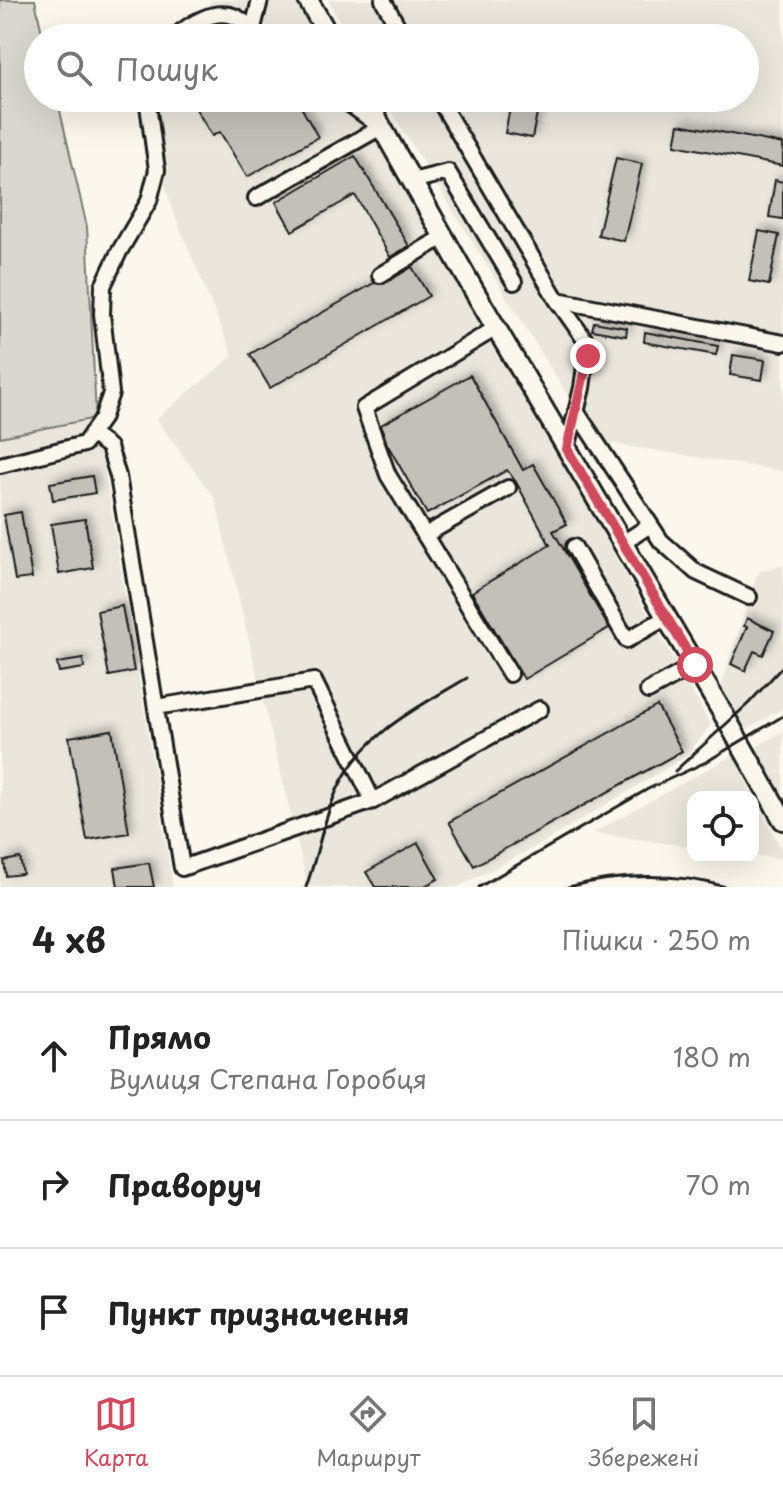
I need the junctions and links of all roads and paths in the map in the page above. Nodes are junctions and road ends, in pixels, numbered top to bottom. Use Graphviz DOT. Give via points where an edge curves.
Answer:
graph roads {
  1 [pos="260,0"];
  2 [pos="308,0"];
  3 [pos="383,0"];
  4 [pos="193,24"];
  5 [pos="247,24"];
  6 [pos="254,24"];
  7 [pos="322,24"];
  8 [pos="396,24"];
  9 [pos="149,112"];
  10 [pos="360,112"];
  11 [pos="373,112"];
  12 [pos="446,112"];
  13 [pos="381,127"];
  14 [pos="412,181"];
  15 [pos="256,198"];
  16 [pos="443,237"];
  17 [pos="380,275"];
  18 [pos="514,282"];
  19 [pos="557,300"];
  20 [pos="496,328"];
  21 [pos="783,343"];
  22 [pos="576,411"];
  23 [pos="91,434"];
  24 [pos="567,449"];
  25 [pos="0,465"];
  26 [pos="508,488"];
  27 [pos="650,525"];
  28 [pos="425,535"];
  29 [pos="623,543"];
  30 [pos="574,547"];
  31 [pos="749,597"];
  32 [pos="667,617"];
  33 [pos="695,665"];
  34 [pos="510,674"];
  35 [pos="648,691"];
  36 [pos="156,707"];
  37 [pos="540,709"];
  38 [pos="373,801"];
  39 [pos="783,820"];
  1 -- 6 [label="lane"];
  2 -- 7 [label="main road"];
  3 -- 8 [label="lane"];
  4 -- 5 [label="lane" via="211,15 234,16"];
  9 -- 23 [label="lane" via="157,170 149,201 103,286 111,393"];
  10 -- 13 [label="lane"];
  11 -- 13 [label="main road"];
  12 -- 19 [label="lane"];
  13 -- 14 [label="main road"];
  13 -- 15 [label="lane"];
  14 -- 16 [label="main road"];
  14 -- 18 [label="lane" via="448,172"];
  16 -- 17 [label="lane"];
  16 -- 20 [label="main road"];
  19 -- 21 [label="lane"];
  19 -- 22 [label="lane" via="588,344"];
  20 -- 24 [label="main road"];
  20 -- 28 [label="lane" via="364,408 388,475"];
  22 -- 24 [label="lane"];
  22 -- 27 [label="lane"];
  23 -- 25 [label="lane" via="84,444"];
  23 -- 36 [label="lane" via="109,447 118,476"];
  24 -- 29 [label="main road"];
  26 -- 28 [label="lane"];
  27 -- 29 [label="lane"];
  27 -- 31 [label="lane" via="696,572"];
  28 -- 34 [label="lane"];
  29 -- 32 [label="main road"];
  30 -- 32 [label="lane" via="627,640"];
  32 -- 33 [label="main road"];
  33 -- 35 [label="lane"];
  33 -- 39 [label="main road"];
  36 -- 38 [label="lane" via="314,681"];
  36 -- 38 [label="lane" via="182,868"];
  37 -- 38 [label="lane"];
}
